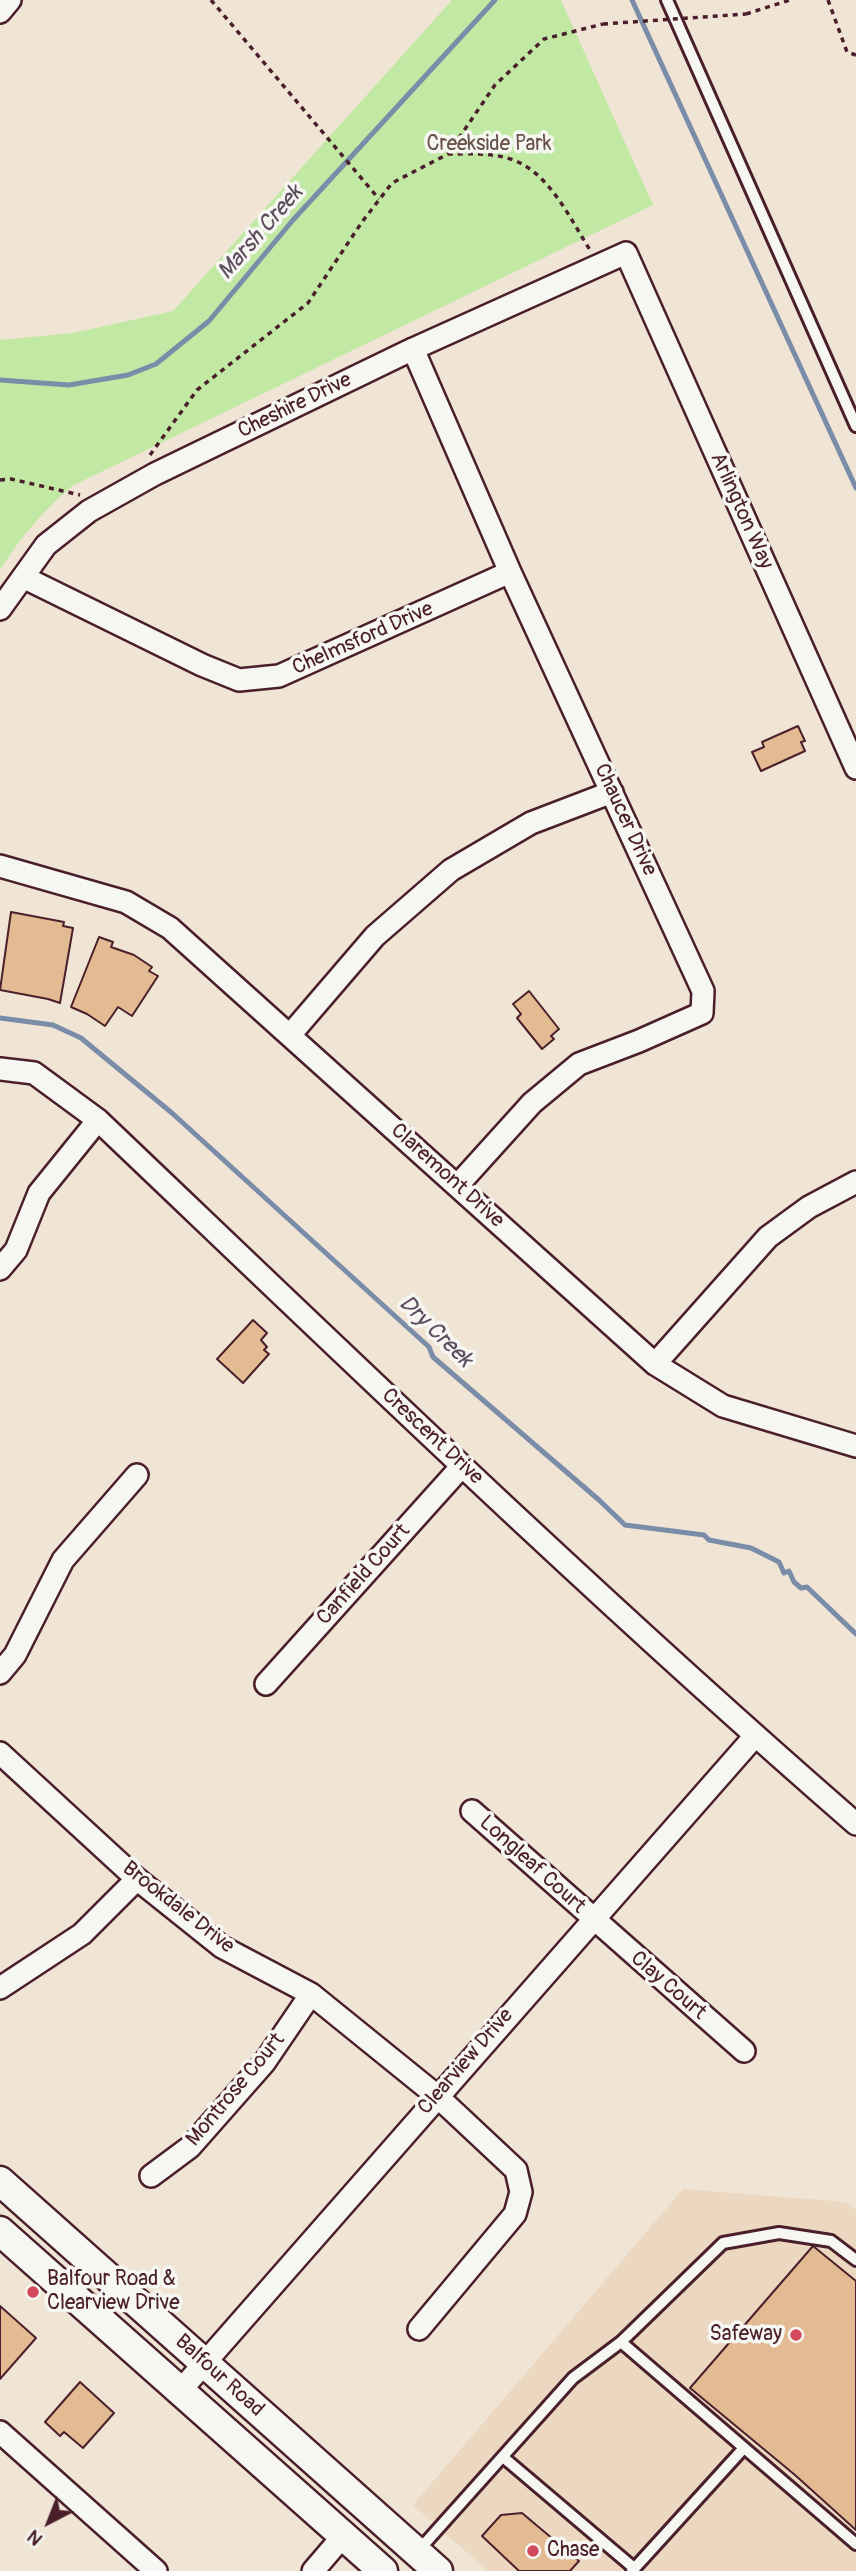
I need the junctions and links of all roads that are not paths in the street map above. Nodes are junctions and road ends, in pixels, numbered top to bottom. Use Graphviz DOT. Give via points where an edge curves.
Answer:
graph roads {
  1 [pos="10,0"];
  2 [pos="667,0"];
  3 [pos="0,12"];
  4 [pos="626,253"];
  5 [pos="412,349"];
  6 [pos="856,426"];
  7 [pos="510,572"];
  8 [pos="23,577"];
  9 [pos="0,609"];
  10 [pos="856,768"];
  11 [pos="612,792"];
  12 [pos="0,866"];
  13 [pos="290,1035"];
  14 [pos="0,1069"];
  15 [pos="98,1120"];
  16 [pos="856,1182"];
  17 [pos="457,1186"];
  18 [pos="0,1269"];
  19 [pos="655,1364"];
  20 [pos="856,1446"];
  21 [pos="462,1466"];
  22 [pos="137,1475"];
  23 [pos="0,1673"];
  24 [pos="266,1684"];
  25 [pos="755,1736"];
  26 [pos="0,1754"];
  27 [pos="472,1811"];
  28 [pos="856,1824"];
  29 [pos="137,1879"];
  30 [pos="592,1920"];
  31 [pos="0,1988"];
  32 [pos="311,1994"];
  33 [pos="744,2051"];
  34 [pos="437,2096"];
  35 [pos="151,2176"];
  36 [pos="0,2181"];
  37 [pos="0,2231"];
  38 [pos="856,2260"];
  39 [pos="419,2329"];
  40 [pos="621,2342"];
  41 [pos="206,2363"];
  42 [pos="180,2390"];
  43 [pos="0,2432"];
  44 [pos="743,2449"];
  45 [pos="503,2457"];
  46 [pos="343,2536"];
  47 [pos="856,2544"];
  48 [pos="417,2552"];
  49 [pos="633,2569"];
  50 [pos="156,2571"];
  51 [pos="313,2571"];
  52 [pos="383,2571"];
  53 [pos="438,2571"];
  1 -- 3 [label="street"];
  2 -- 6 [label="lane"];
  4 -- 5 [label="street, Cheshire Drive"];
  4 -- 10 [label="street, Arlington Way"];
  5 -- 7 [label="street, Chaucer Drive"];
  5 -- 8 [label="street, Cheshire Drive" via="89,511 46,545"];
  7 -- 8 [label="street, Chelmsford Drive" via="279,676 239,680"];
  7 -- 11 [label="street, Chaucer Drive"];
  8 -- 9 [label="street, Cheshire Drive"];
  11 -- 13 [label="street" via="531,823 451,870 375,936"];
  11 -- 17 [label="street, Chaucer Drive" via="703,991 702,1013 579,1064 532,1103"];
  12 -- 13 [label="street, Claremont Drive" via="126,902 170,928"];
  13 -- 17 [label="street, Claremont Drive"];
  14 -- 15 [label="street, Crescent Drive" via="34,1073"];
  15 -- 18 [label="street" via="39,1193 16,1250"];
  15 -- 21 [label="street, Crescent Drive"];
  16 -- 19 [label="street" via="809,1207 768,1237"];
  17 -- 19 [label="street, Claremont Drive"];
  19 -- 20 [label="street, Claremont Drive" via="723,1406"];
  21 -- 24 [label="street, Canfield Court"];
  21 -- 25 [label="street, Crescent Drive"];
  22 -- 23 [label="street" via="63,1560 15,1655"];
  25 -- 28 [label="street, Crescent Drive"];
  25 -- 30 [label="street, Clearview Drive"];
  26 -- 29 [label="street, Brookdale Drive"];
  27 -- 30 [label="street, Longleaf Court"];
  29 -- 31 [label="street" via="82,1934"];
  29 -- 32 [label="street, Brookdale Drive" via="222,1947"];
  30 -- 33 [label="street, Clay Court"];
  30 -- 34 [label="street, Clearview Drive"];
  32 -- 34 [label="street, Brookdale Drive"];
  32 -- 35 [label="street, Montrose Court" via="264,2063 190,2147"];
  34 -- 39 [label="street, Brookdale Drive" via="516,2170 521,2192 515,2214"];
  34 -- 41 [label="street, Clearview Drive"];
  36 -- 41 [label="main road, Balfour Road"];
  37 -- 42 [label="main road, Balfour Road"];
  38 -- 40 [label="lane" via="831,2241 779,2233 723,2243"];
  40 -- 44 [label="lane"];
  40 -- 45 [label="lane" via="573,2378"];
  41 -- 42 [label="street, Clearview Drive"];
  41 -- 48 [label="main road, Balfour Road"];
  42 -- 46 [label="main road, Balfour Road"];
  43 -- 50 [label="street"];
  44 -- 47 [label="lane"];
  44 -- 49 [label="lane"];
  45 -- 48 [label="lane"];
  45 -- 49 [label="lane"];
  46 -- 51 [label="street"];
  46 -- 52 [label="main road, Balfour Road"];
  48 -- 53 [label="main road, Balfour Road"];
}
